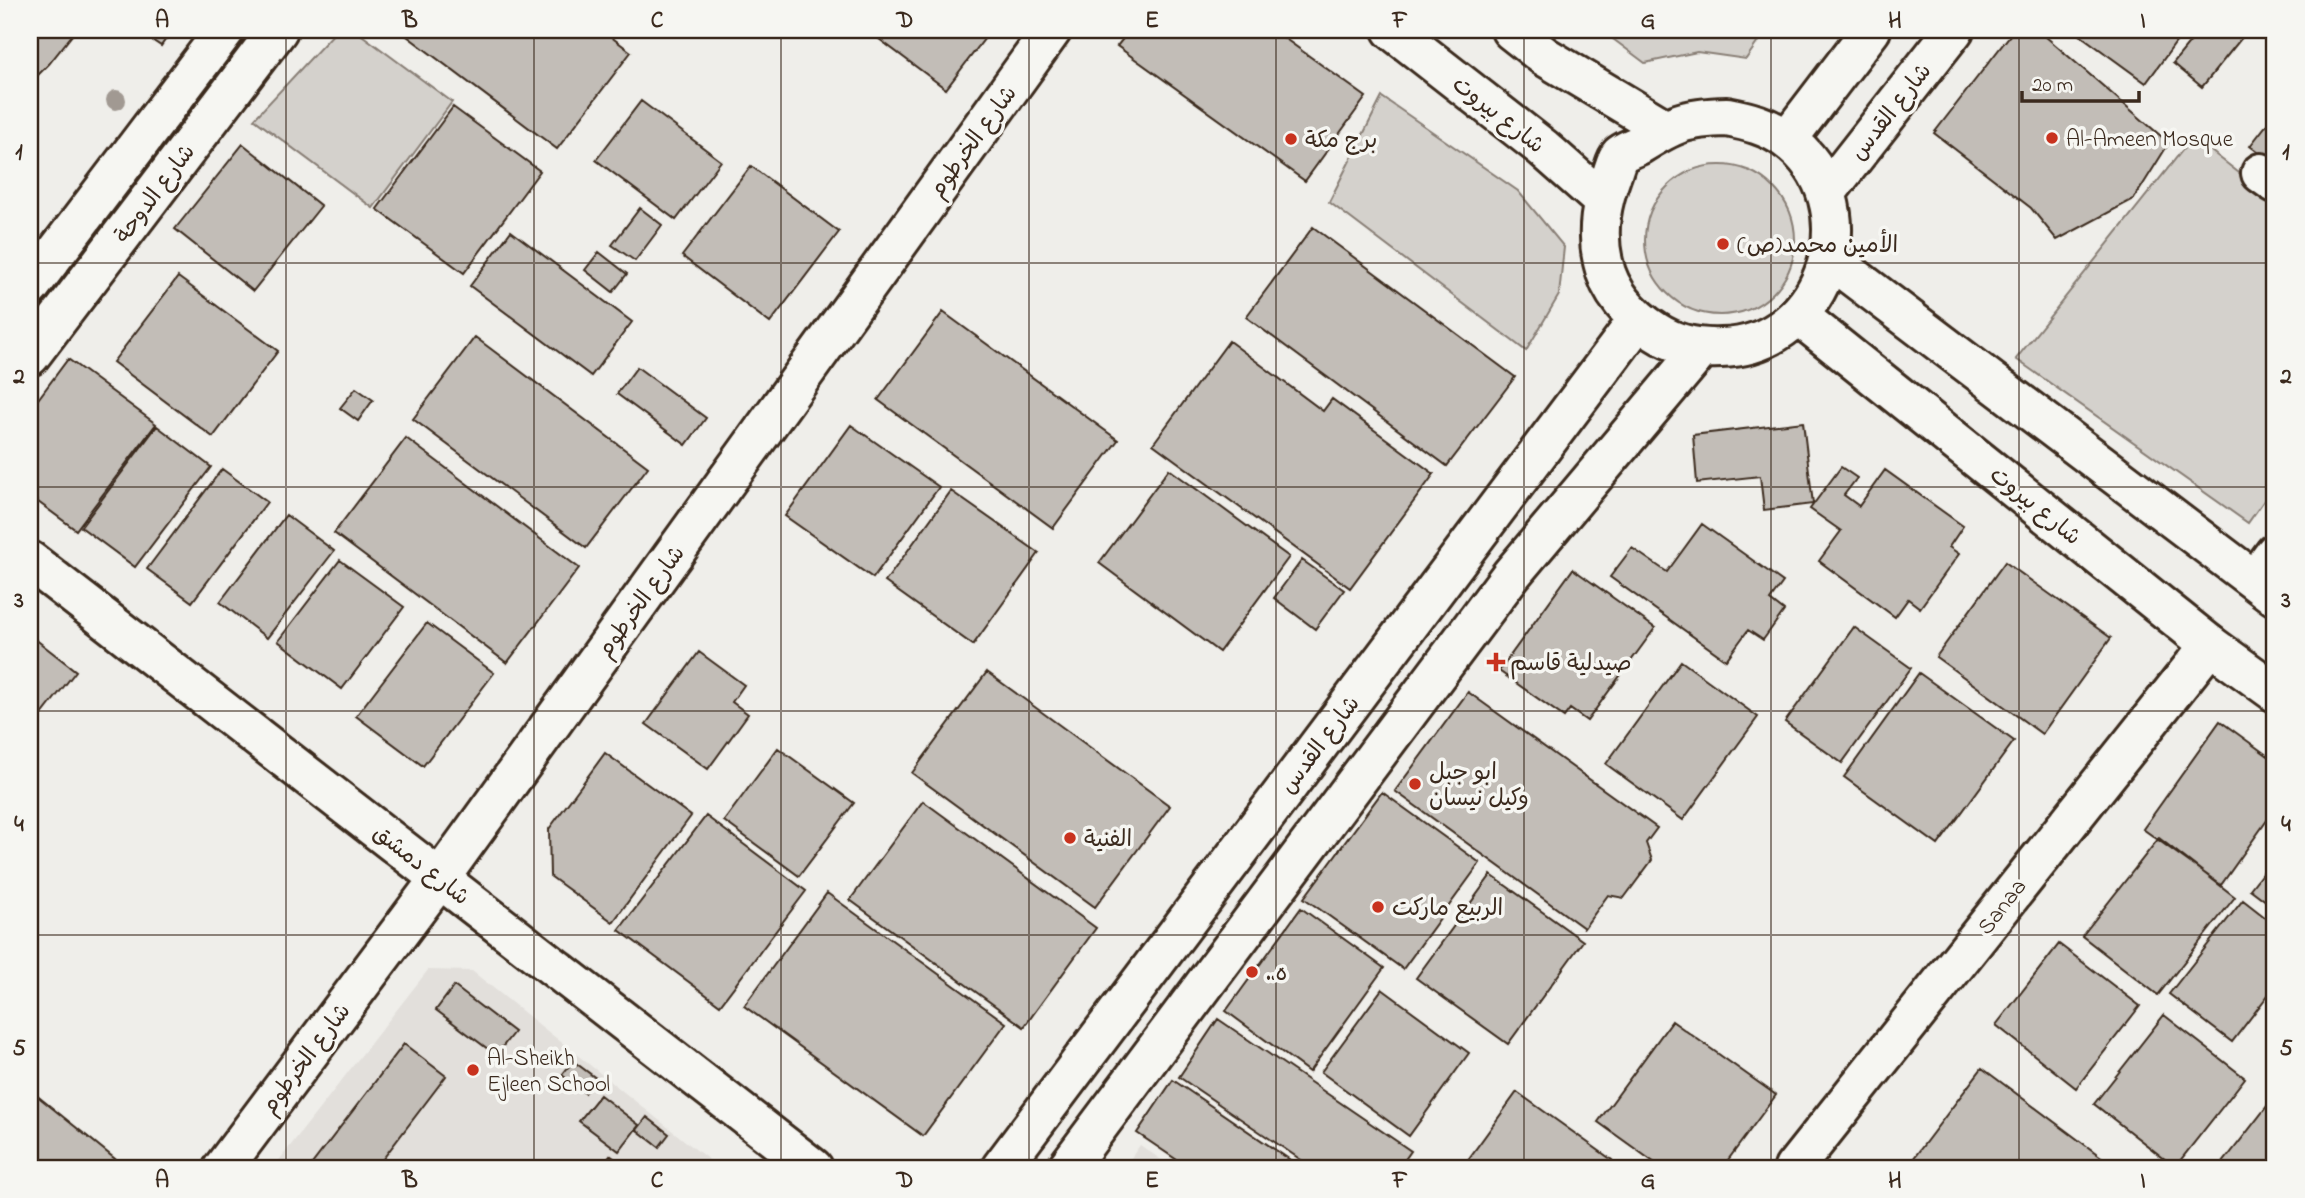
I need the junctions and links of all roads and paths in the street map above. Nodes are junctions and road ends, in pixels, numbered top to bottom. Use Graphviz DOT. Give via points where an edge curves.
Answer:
graph roads {
  1 [pos="225,30"];
  2 [pos="278,30"];
  3 [pos="1052,30"];
  4 [pos="1392,30"];
  5 [pos="1511,30"];
  6 [pos="1871,30"];
  7 [pos="1954,30"];
  8 [pos="1664,128"];
  9 [pos="1787,139"];
  10 [pos="1826,193"];
  11 [pos="1603,201"];
  12 [pos="1830,259"];
  13 [pos="30,287"];
  14 [pos="1799,316"];
  15 [pos="1638,320"];
  16 [pos="1701,349"];
  17 [pos="30,356"];
  18 [pos="30,561"];
  19 [pos="2268,576"];
  20 [pos="2210,645"];
  21 [pos="2275,692"];
  22 [pos="440,878"];
  23 [pos="223,1168"];
  24 [pos="813,1168"];
  25 [pos="1001,1168"];
  26 [pos="1067,1168"];
  27 [pos="1794,1168"];
  1 -- 13 [label="main road, شارع الدوحة"];
  2 -- 17 [label="main road, شارع الدوحة"];
  3 -- 22 [label="main road, شارع الخرطوم"];
  4 -- 11 [label="main road, شارع بيروت"];
  5 -- 8 [label="main road" via="1544,56"];
  6 -- 9 [label="main road"];
  7 -- 10 [label="main road, شارع القدس"];
  8 -- 9 [label="main road" via="1695,118 1727,117 1759,124"];
  8 -- 11 [label="main road" via="1619,156"];
  9 -- 10 [label="main road" via="1810,163"];
  10 -- 12 [label="main road" via="1833,225"];
  11 -- 15 [label="main road" via="1598,233 1603,266 1617,295"];
  12 -- 14 [label="main road" via="1818,290"];
  12 -- 19 [label="main road"];
  14 -- 16 [label="main road" via="1769,336 1736,348"];
  14 -- 20 [label="main road, شارع بيروت"];
  15 -- 16 [label="main road" via="1668,340"];
  15 -- 25 [label="main road, شارع القدس"];
  16 -- 26 [label="main road" via="1511,575"];
  18 -- 22 [label="main road, شارع دمشق"];
  20 -- 21 [label="main road, شارع بيروت"];
  20 -- 27 [label="main road, Sanaa"];
  22 -- 23 [label="main road, شارع الخرطوم"];
  22 -- 24 [label="main road, شارع دمشق"];
}
